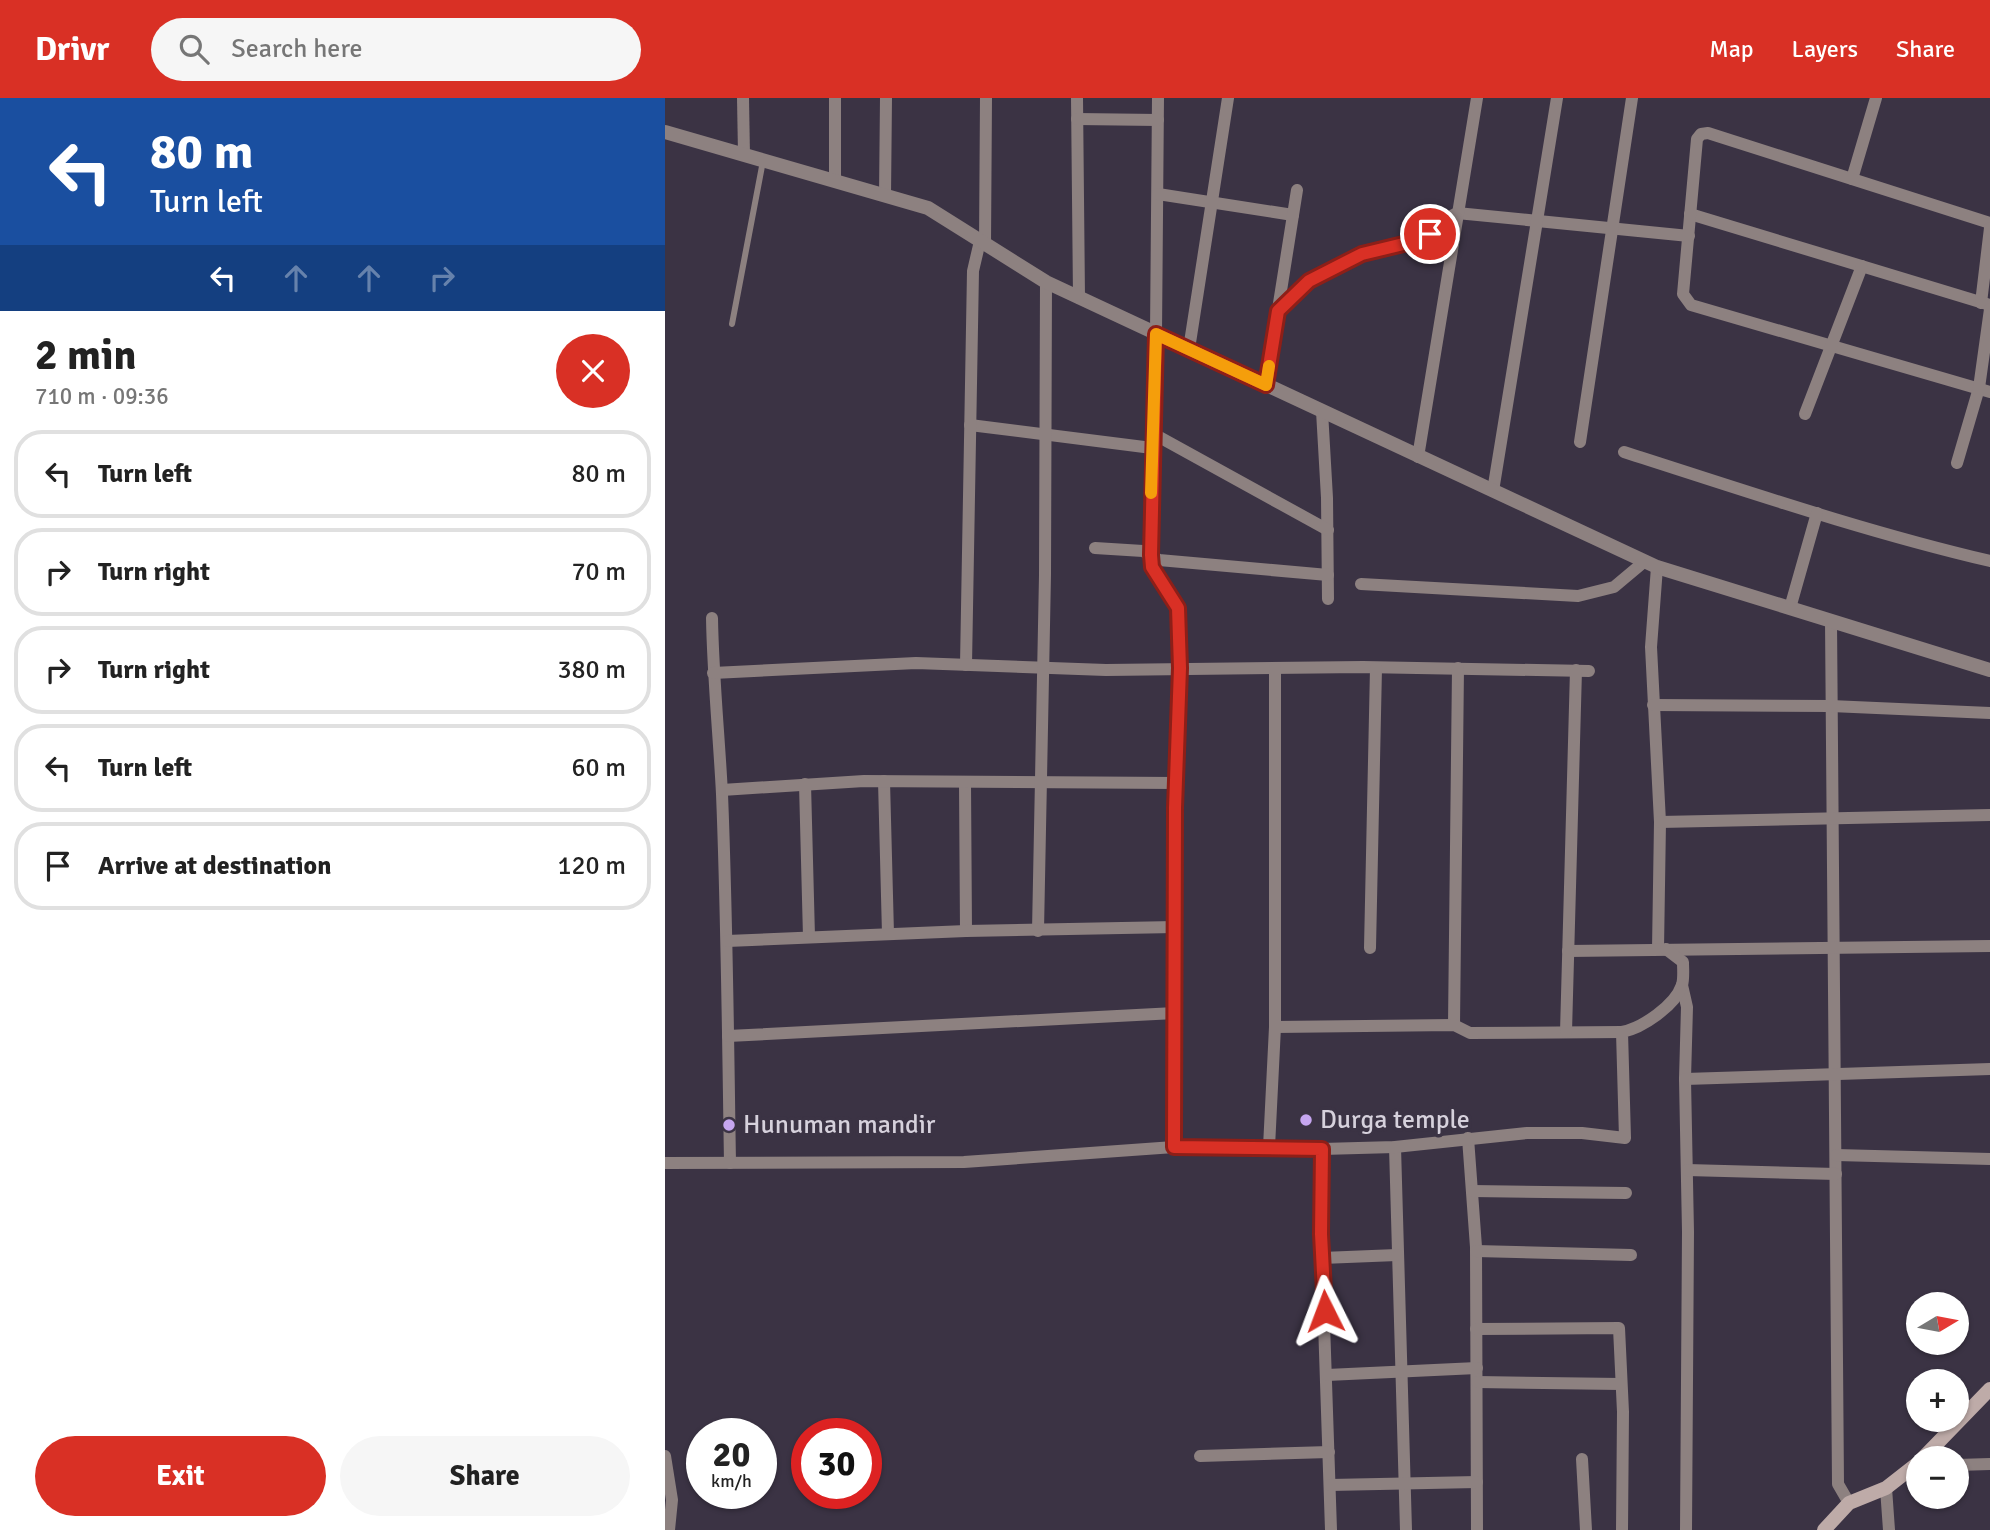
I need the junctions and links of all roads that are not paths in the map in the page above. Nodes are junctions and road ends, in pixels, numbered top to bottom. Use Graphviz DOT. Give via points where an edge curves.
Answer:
graph roads {
  1 [pos="743,98"];
  2 [pos="835,98"];
  3 [pos="886,98"];
  4 [pos="986,98"];
  5 [pos="1077,98"];
  6 [pos="1158,98"];
  7 [pos="1228,98"];
  8 [pos="1477,98"];
  9 [pos="1557,98"];
  10 [pos="1632,98"];
  11 [pos="1876,98"];
  12 [pos="1077,119"];
  13 [pos="1159,120"];
  14 [pos="665,132"];
  15 [pos="744,155"];
  16 [pos="763,160"];
  17 [pos="1851,179"];
  18 [pos="835,181"];
  19 [pos="1297,190"];
  20 [pos="1158,194"];
  21 [pos="885,196"];
  22 [pos="1212,201"];
  23 [pos="1457,214"];
  24 [pos="1691,214"];
  25 [pos="1293,215"];
  26 [pos="1537,222"];
  27 [pos="1990,225"];
  28 [pos="1613,230"];
  29 [pos="1689,236"];
  30 [pos="982,242"];
  31 [pos="1862,266"];
  32 [pos="1046,282"];
  33 [pos="1079,298"];
  34 [pos="1987,306"];
  35 [pos="1278,311"];
  36 [pos="732,324"];
  37 [pos="1156,334"];
  38 [pos="1831,345"];
  39 [pos="1189,349"];
  40 [pos="1266,385"];
  41 [pos="1984,390"];
  42 [pos="1322,411"];
  43 [pos="1805,414"];
  44 [pos="970,425"];
  45 [pos="1152,433"];
  46 [pos="1045,436"];
  47 [pos="1580,442"];
  48 [pos="1152,448"];
  49 [pos="1624,452"];
  50 [pos="1419,457"];
  51 [pos="1957,463"];
  52 [pos="1493,491"];
  53 [pos="1817,513"];
  54 [pos="1328,530"];
  55 [pos="1095,548"];
  56 [pos="1151,555"];
  57 [pos="1990,561"];
  58 [pos="1651,564"];
  59 [pos="1328,575"];
  60 [pos="1361,584"];
  61 [pos="1328,600"];
  62 [pos="1790,608"];
  63 [pos="712,618"];
  64 [pos="1831,621"];
  65 [pos="966,665"];
  66 [pos="1044,667"];
  67 [pos="1376,667"];
  68 [pos="1180,668"];
  69 [pos="1275,668"];
  70 [pos="1458,668"];
  71 [pos="1990,670"];
  72 [pos="713,673"];
  73 [pos="1653,705"];
  74 [pos="1831,706"];
  75 [pos="1990,713"];
  76 [pos="884,781"];
  77 [pos="965,783"];
  78 [pos="1042,783"];
  79 [pos="1176,783"];
  80 [pos="805,784"];
  81 [pos="722,790"];
  82 [pos="1990,815"];
  83 [pos="1832,820"];
  84 [pos="1660,822"];
  85 [pos="1175,927"];
  86 [pos="966,931"];
  87 [pos="1038,931"];
  88 [pos="888,934"];
  89 [pos="810,937"];
  90 [pos="727,941"];
  91 [pos="1990,946"];
  92 [pos="1370,948"];
  93 [pos="1833,948"];
  94 [pos="1662,949"];
  95 [pos="1568,951"];
  96 [pos="1682,985"];
  97 [pos="1175,1013"];
  98 [pos="1454,1025"];
  99 [pos="1275,1027"];
  100 [pos="1566,1032"];
  101 [pos="1622,1032"];
  102 [pos="728,1035"];
  103 [pos="1990,1069"];
  104 [pos="1835,1074"];
  105 [pos="1685,1079"];
  106 [pos="1468,1138"];
  107 [pos="1395,1146"];
  108 [pos="1174,1147"];
  109 [pos="1269,1147"];
  110 [pos="1322,1149"];
  111 [pos="1836,1155"];
  112 [pos="1990,1159"];
  113 [pos="665,1163"];
  114 [pos="730,1163"];
  115 [pos="1687,1170"];
  116 [pos="1836,1174"];
  117 [pos="1472,1191"];
  118 [pos="1626,1193"];
  119 [pos="1476,1251"];
  120 [pos="1397,1255"];
  121 [pos="1631,1255"];
  122 [pos="1322,1258"];
  123 [pos="1476,1329"];
  124 [pos="1401,1371"];
  125 [pos="1328,1375"];
  126 [pos="1477,1375"];
  127 [pos="1621,1384"];
  128 [pos="1990,1389"];
  129 [pos="1935,1446"];
  130 [pos="1329,1452"];
  131 [pos="665,1456"];
  132 [pos="1200,1456"];
  133 [pos="1581,1459"];
  134 [pos="1990,1464"];
  135 [pos="1969,1465"];
  136 [pos="1906,1473"];
  137 [pos="1477,1482"];
  138 [pos="1404,1483"];
  139 [pos="1330,1485"];
  140 [pos="1886,1488"];
  141 [pos="1849,1503"];
  142 [pos="668,1530"];
  143 [pos="1331,1530"];
  144 [pos="1406,1530"];
  145 [pos="1478,1530"];
  146 [pos="1586,1530"];
  147 [pos="1622,1530"];
  148 [pos="1686,1530"];
  149 [pos="1824,1530"];
  150 [pos="1889,1530"];
  1 -- 15 [label="street"];
  2 -- 18 [label="street"];
  3 -- 21 [label="street"];
  4 -- 30 [label="street"];
  5 -- 12 [label="street"];
  6 -- 13 [label="street"];
  7 -- 22 [label="street"];
  8 -- 23 [label="street"];
  9 -- 26 [label="street"];
  10 -- 28 [label="street"];
  11 -- 17 [label="street"];
  12 -- 13 [label="street"];
  12 -- 33 [label="street"];
  13 -- 20 [label="street"];
  14 -- 15 [label="street"];
  15 -- 16 [label="street"];
  16 -- 18 [label="street"];
  16 -- 36 [label="lane"];
  17 -- 24 [label="street" via="1701,134"];
  17 -- 27 [label="street"];
  18 -- 21 [label="street"];
  19 -- 25 [label="street"];
  20 -- 22 [label="street"];
  20 -- 37 [label="street"];
  21 -- 30 [label="street" via="928,208"];
  22 -- 25 [label="street"];
  22 -- 39 [label="street"];
  23 -- 26 [label="street"];
  23 -- 35 [label="street" via="1439,222 1420,240 1368,251 1323,272"];
  23 -- 50 [label="street"];
  24 -- 29 [label="street"];
  24 -- 31 [label="street"];
  25 -- 35 [label="street"];
  26 -- 28 [label="street"];
  26 -- 52 [label="street"];
  27 -- 34 [label="street"];
  28 -- 29 [label="street"];
  28 -- 47 [label="street"];
  29 -- 38 [label="street" via="1683,293 1691,305"];
  30 -- 32 [label="street"];
  30 -- 44 [label="street" via="973,271"];
  31 -- 34 [label="street"];
  31 -- 38 [label="street"];
  32 -- 33 [label="street"];
  32 -- 46 [label="street"];
  33 -- 37 [label="street"];
  34 -- 41 [label="street"];
  35 -- 40 [label="street"];
  37 -- 39 [label="street"];
  37 -- 45 [label="street"];
  38 -- 41 [label="street"];
  38 -- 43 [label="street"];
  39 -- 40 [label="street"];
  40 -- 42 [label="street"];
  41 -- 51 [label="street"];
  42 -- 50 [label="street"];
  42 -- 54 [label="street"];
  44 -- 46 [label="street"];
  44 -- 65 [label="street"];
  45 -- 48 [label="street"];
  45 -- 54 [label="street"];
  46 -- 48 [label="street"];
  46 -- 66 [label="street"];
  48 -- 56 [label="street"];
  49 -- 53 [label="street"];
  50 -- 52 [label="street"];
  52 -- 58 [label="street"];
  53 -- 57 [label="street"];
  53 -- 62 [label="street"];
  54 -- 59 [label="street"];
  55 -- 56 [label="street"];
  56 -- 59 [label="street"];
  56 -- 68 [label="street" via="1152,567 1178,608"];
  58 -- 60 [label="street" via="1614,587 1578,597"];
  58 -- 62 [label="street"];
  58 -- 73 [label="street"];
  59 -- 61 [label="street"];
  62 -- 64 [label="street"];
  63 -- 72 [label="street"];
  64 -- 71 [label="street"];
  64 -- 74 [label="street"];
  65 -- 66 [label="street"];
  65 -- 72 [label="street"];
  66 -- 68 [label="street"];
  66 -- 78 [label="street"];
  67 -- 69 [label="street"];
  67 -- 70 [label="street"];
  67 -- 92 [label="street"];
  68 -- 69 [label="street"];
  68 -- 79 [label="street"];
  69 -- 99 [label="street"];
  70 -- 95 [label="street" via="1582,671"];
  70 -- 98 [label="street"];
  72 -- 81 [label="street"];
  73 -- 74 [label="street"];
  73 -- 84 [label="street"];
  74 -- 75 [label="street"];
  74 -- 83 [label="street"];
  76 -- 77 [label="street"];
  76 -- 80 [label="street"];
  76 -- 88 [label="street"];
  77 -- 78 [label="street"];
  77 -- 86 [label="street"];
  78 -- 79 [label="street"];
  78 -- 87 [label="street"];
  79 -- 85 [label="street"];
  80 -- 81 [label="street"];
  80 -- 89 [label="street"];
  81 -- 90 [label="street"];
  82 -- 83 [label="street"];
  83 -- 84 [label="street"];
  83 -- 93 [label="street"];
  84 -- 94 [label="street"];
  85 -- 87 [label="street"];
  85 -- 97 [label="street"];
  86 -- 87 [label="street"];
  86 -- 88 [label="street"];
  88 -- 89 [label="street"];
  89 -- 90 [label="street"];
  90 -- 102 [label="street"];
  91 -- 93 [label="street"];
  93 -- 94 [label="street"];
  93 -- 104 [label="street"];
  94 -- 95 [label="street"];
  94 -- 96 [label="street" via="1683,962"];
  95 -- 100 [label="street"];
  96 -- 101 [label="street" via="1663,1012"];
  96 -- 105 [label="street" via="1687,1007"];
  97 -- 102 [label="street"];
  97 -- 108 [label="street"];
  98 -- 99 [label="street"];
  98 -- 100 [label="street" via="1470,1033"];
  99 -- 109 [label="street"];
  100 -- 101 [label="street"];
  101 -- 106 [label="street" via="1625,1138 1527,1133"];
  102 -- 114 [label="street"];
  103 -- 104 [label="street"];
  104 -- 105 [label="street"];
  104 -- 111 [label="street"];
  105 -- 115 [label="street"];
  106 -- 107 [label="street"];
  106 -- 117 [label="street"];
  107 -- 110 [label="street"];
  107 -- 120 [label="street"];
  108 -- 109 [label="street"];
  108 -- 114 [label="street" via="964,1163"];
  109 -- 110 [label="street"];
  110 -- 122 [label="street"];
  111 -- 112 [label="street"];
  111 -- 116 [label="street"];
  113 -- 114 [label="street"];
  115 -- 116 [label="street"];
  115 -- 148 [label="street"];
  116 -- 141 [label="street" via="1838,1484"];
  117 -- 118 [label="street"];
  117 -- 119 [label="street"];
  119 -- 121 [label="street"];
  119 -- 123 [label="street"];
  120 -- 122 [label="street"];
  120 -- 124 [label="street"];
  122 -- 125 [label="street"];
  123 -- 126 [label="street"];
  123 -- 127 [label="street" via="1619,1328"];
  124 -- 125 [label="street"];
  124 -- 126 [label="street"];
  124 -- 138 [label="street"];
  125 -- 130 [label="street"];
  126 -- 127 [label="street"];
  126 -- 137 [label="street"];
  127 -- 147 [label="street"];
  128 -- 129 [label="main road"];
  130 -- 132 [label="street"];
  130 -- 139 [label="street"];
  131 -- 142 [label="street" via="672,1500"];
  133 -- 146 [label="street"];
  134 -- 135 [label="street"];
  136 -- 140 [label="main road"];
  137 -- 138 [label="street"];
  137 -- 145 [label="street"];
  138 -- 139 [label="street"];
  138 -- 144 [label="street"];
  139 -- 143 [label="street"];
  140 -- 141 [label="main road"];
  140 -- 150 [label="street"];
  141 -- 149 [label="main road"];
}
